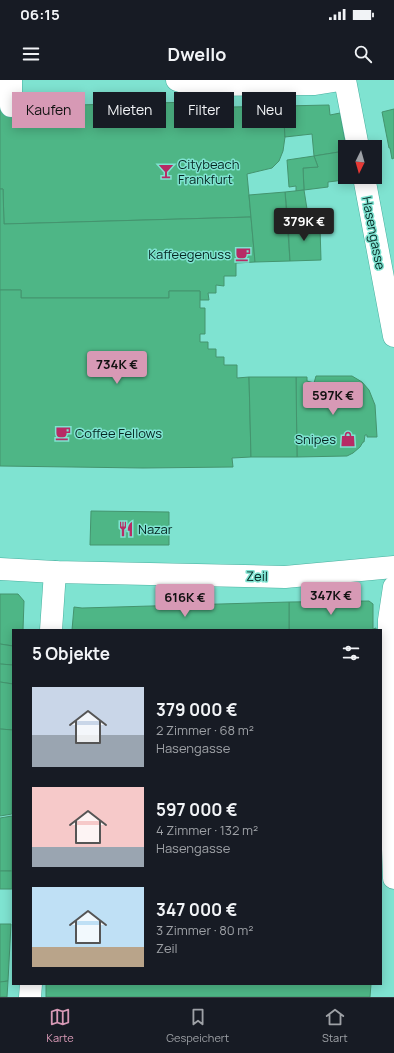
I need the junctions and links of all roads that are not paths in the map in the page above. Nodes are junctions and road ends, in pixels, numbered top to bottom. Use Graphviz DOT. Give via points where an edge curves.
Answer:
graph roads {
  1 [pos="10,80"];
  2 [pos="340,80"];
  3 [pos="345,80"];
  4 [pos="188,89"];
  5 [pos="11,106"];
  6 [pos="357,140"];
  7 [pos="365,184"];
  8 [pos="394,336"];
  9 [pos="394,567"];
  10 [pos="0,569"];
  11 [pos="55,572"];
  12 [pos="394,587"];
  13 [pos="51,629"];
  14 [pos="382,877"];
  15 [pos="394,878"];
  16 [pos="31,985"];
  17 [pos="30,997"];
  1 -- 5 [label="street"];
  2 -- 4 [label="street" via="315,84"];
  3 -- 6 [label="street"];
  7 -- 8 [label="street, Hasengasse"];
  9 -- 11 [label="street, Zeil" via="285,577"];
  10 -- 11 [label="street, Zeil"];
  11 -- 13 [label="street"];
  12 -- 15 [label="street" via="389,620 389,738"];
  14 -- 15 [label="street"];
  16 -- 17 [label="street"];
}
